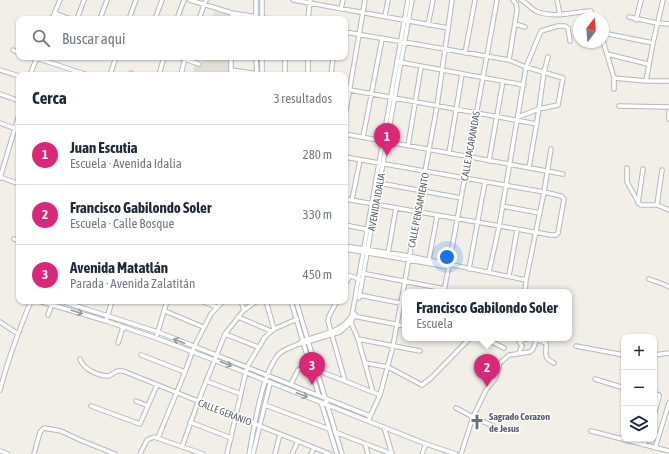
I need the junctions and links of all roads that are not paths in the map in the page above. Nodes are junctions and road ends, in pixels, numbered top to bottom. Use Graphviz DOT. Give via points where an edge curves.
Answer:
graph roads {
  1 [pos="60,0"];
  2 [pos="84,0"];
  3 [pos="108,0"];
  4 [pos="136,0"];
  5 [pos="162,0"];
  6 [pos="184,0"];
  7 [pos="190,0"];
  8 [pos="206,0"];
  9 [pos="256,0"];
  10 [pos="262,0"];
  11 [pos="292,0"];
  12 [pos="343,0"];
  13 [pos="365,0"];
  14 [pos="388,0"];
  15 [pos="408,0"];
  16 [pos="412,0"];
  17 [pos="433,0"];
  18 [pos="452,0"];
  19 [pos="475,0"];
  20 [pos="497,0"];
  21 [pos="513,0"];
  22 [pos="521,0"];
  23 [pos="557,0"];
  24 [pos="641,0"];
  25 [pos="664,0"];
  26 [pos="310,1"];
  27 [pos="204,5"];
  28 [pos="341,9"];
  29 [pos="363,12"];
  30 [pos="577,12"];
  31 [pos="591,12"];
  32 [pos="55,13"];
  33 [pos="232,13"];
  34 [pos="573,13"];
  35 [pos="560,15"];
  36 [pos="54,16"];
  37 [pos="62,16"];
  38 [pos="79,16"];
  39 [pos="101,16"];
  40 [pos="130,16"];
  41 [pos="156,16"];
  42 [pos="178,16"];
  43 [pos="200,16"];
  44 [pos="246,16"];
  45 [pos="256,16"];
  46 [pos="262,16"];
  47 [pos="308,16"];
  48 [pos="385,16"];
  49 [pos="629,18"];
  50 [pos="636,20"];
  51 [pos="407,21"];
  52 [pos="515,24"];
  53 [pos="657,24"];
  54 [pos="669,24"];
  55 [pos="428,25"];
  56 [pos="525,27"];
  57 [pos="448,28"];
  58 [pos="348,33"];
  59 [pos="609,34"];
  60 [pos="359,35"];
  61 [pos="382,39"];
  62 [pos="570,41"];
  63 [pos="403,42"];
  64 [pos="653,42"];
  65 [pos="605,48"];
  66 [pos="12,50"];
  67 [pos="445,50"];
  68 [pos="16,51"];
  69 [pos="465,53"];
  70 [pos="606,54"];
  71 [pos="487,57"];
  72 [pos="548,58"];
  73 [pos="34,60"];
  74 [pos="44,60"];
  75 [pos="115,60"];
  76 [pos="163,60"];
  77 [pos="184,60"];
  78 [pos="190,60"];
  79 [pos="231,60"];
  80 [pos="256,60"];
  81 [pos="262,60"];
  82 [pos="285,60"];
  83 [pos="308,60"];
  84 [pos="334,60"];
  85 [pos="509,60"];
  86 [pos="400,63"];
  87 [pos="199,64"];
  88 [pos="648,64"];
  89 [pos="421,67"];
  90 [pos="526,68"];
  91 [pos="0,70"];
  92 [pos="231,70"];
  93 [pos="442,70"];
  94 [pos="31,72"];
  95 [pos="79,72"];
  96 [pos="111,72"];
  97 [pos="160,72"];
  98 [pos="181,72"];
  99 [pos="244,72"];
  100 [pos="257,72"];
  101 [pos="263,72"];
  102 [pos="285,72"];
  103 [pos="308,72"];
  104 [pos="332,72"];
  105 [pos="544,72"];
  106 [pos="462,74"];
  107 [pos="16,75"];
  108 [pos="483,78"];
  109 [pos="614,78"];
  110 [pos="503,81"];
  111 [pos="646,81"];
  112 [pos="669,81"];
  113 [pos="524,85"];
  114 [pos="614,89"];
  115 [pos="350,90"];
  116 [pos="0,94"];
  117 [pos="372,94"];
  118 [pos="393,98"];
  119 [pos="348,99"];
  120 [pos="16,100"];
  121 [pos="415,102"];
  122 [pos="437,106"];
  123 [pos="619,106"];
  124 [pos="669,107"];
  125 [pos="539,109"];
  126 [pos="456,110"];
  127 [pos="669,111"];
  128 [pos="476,113"];
  129 [pos="497,117"];
  130 [pos="518,119"];
  131 [pos="669,119"];
  132 [pos="0,123"];
  133 [pos="537,124"];
  134 [pos="16,130"];
  135 [pos="16,133"];
  136 [pos="348,134"];
  137 [pos="363,137"];
  138 [pos="385,141"];
  139 [pos="408,146"];
  140 [pos="551,149"];
  141 [pos="430,150"];
  142 [pos="449,153"];
  143 [pos="468,157"];
  144 [pos="348,158"];
  145 [pos="360,160"];
  146 [pos="489,160"];
  147 [pos="0,162"];
  148 [pos="4,163"];
  149 [pos="381,163"];
  150 [pos="510,164"];
  151 [pos="529,168"];
  152 [pos="627,168"];
  153 [pos="643,169"];
  154 [pos="662,170"];
  155 [pos="425,171"];
  156 [pos="548,171"];
  157 [pos="563,174"];
  158 [pos="0,177"];
  159 [pos="465,178"];
  160 [pos="485,182"];
  161 [pos="16,183"];
  162 [pos="379,183"];
  163 [pos="506,185"];
  164 [pos="421,191"];
  165 [pos="544,192"];
  166 [pos="461,198"];
  167 [pos="348,199"];
  168 [pos="352,200"];
  169 [pos="638,202"];
  170 [pos="374,204"];
  171 [pos="657,205"];
  172 [pos="502,206"];
  173 [pos="396,208"];
  174 [pos="669,210"];
  175 [pos="417,212"];
  176 [pos="540,213"];
  177 [pos="437,216"];
  178 [pos="457,219"];
  179 [pos="478,223"];
  180 [pos="348,226"];
  181 [pos="499,227"];
  182 [pos="369,230"];
  183 [pos="517,230"];
  184 [pos="536,233"];
  185 [pos="348,248"];
  186 [pos="366,251"];
  187 [pos="388,253"];
  188 [pos="409,258"];
  189 [pos="429,260"];
  190 [pos="449,266"];
  191 [pos="469,269"];
  192 [pos="489,272"];
  193 [pos="362,273"];
  194 [pos="350,276"];
  195 [pos="509,276"];
  196 [pos="359,279"];
  197 [pos="348,280"];
  198 [pos="526,280"];
  199 [pos="649,280"];
  200 [pos="404,281"];
  201 [pos="669,287"];
  202 [pos="404,289"];
  203 [pos="436,289"];
  204 [pos="444,289"];
  205 [pos="525,289"];
  206 [pos="359,295"];
  207 [pos="30,304"];
  208 [pos="53,304"];
  209 [pos="56,304"];
  210 [pos="70,304"];
  211 [pos="111,304"];
  212 [pos="166,304"];
  213 [pos="208,304"];
  214 [pos="220,304"];
  215 [pos="242,304"];
  216 [pos="253,304"];
  217 [pos="267,304"];
  218 [pos="292,304"];
  219 [pos="297,304"];
  220 [pos="335,304"];
  221 [pos="402,304"];
  222 [pos="217,307"];
  223 [pos="402,308"];
  224 [pos="244,310"];
  225 [pos="165,311"];
  226 [pos="48,315"];
  227 [pos="108,316"];
  228 [pos="353,316"];
  229 [pos="238,317"];
  230 [pos="297,319"];
  231 [pos="106,321"];
  232 [pos="350,321"];
  233 [pos="0,322"];
  234 [pos="397,325"];
  235 [pos="402,326"];
  236 [pos="123,327"];
  237 [pos="203,327"];
  238 [pos="273,330"];
  239 [pos="158,332"];
  240 [pos="18,334"];
  241 [pos="225,334"];
  242 [pos="331,334"];
  243 [pos="156,338"];
  244 [pos="358,339"];
  245 [pos="467,341"];
  246 [pos="490,341"];
  247 [pos="520,341"];
  248 [pos="305,342"];
  249 [pos="118,343"];
  250 [pos="393,346"];
  251 [pos="576,346"];
  252 [pos="194,347"];
  253 [pos="258,347"];
  254 [pos="504,348"];
  255 [pos="192,351"];
  256 [pos="420,351"];
  257 [pos="519,353"];
  258 [pos="669,353"];
  259 [pos="621,354"];
  260 [pos="141,355"];
  261 [pos="216,355"];
  262 [pos="657,355"];
  263 [pos="80,359"];
  264 [pos="214,360"];
  265 [pos="364,363"];
  266 [pos="554,363"];
  267 [pos="247,367"];
  268 [pos="388,367"];
  269 [pos="311,368"];
  270 [pos="317,370"];
  271 [pos="185,372"];
  272 [pos="245,372"];
  273 [pos="268,375"];
  274 [pos="595,379"];
  275 [pos="206,381"];
  276 [pos="265,381"];
  277 [pos="345,381"];
  278 [pos="270,383"];
  279 [pos="291,384"];
  280 [pos="157,385"];
  281 [pos="621,387"];
  282 [pos="0,390"];
  283 [pos="373,392"];
  284 [pos="177,393"];
  285 [pos="241,394"];
  286 [pos="657,394"];
  287 [pos="380,395"];
  288 [pos="319,396"];
  289 [pos="325,398"];
  290 [pos="136,401"];
  291 [pos="198,402"];
  292 [pos="321,402"];
  293 [pos="657,403"];
  294 [pos="669,403"];
  295 [pos="327,404"];
  296 [pos="265,405"];
  297 [pos="91,406"];
  298 [pos="148,406"];
  299 [pos="456,408"];
  300 [pos="236,416"];
  301 [pos="370,416"];
  302 [pos="473,418"];
  303 [pos="368,421"];
  304 [pos="190,422"];
  305 [pos="258,425"];
  306 [pos="493,426"];
  307 [pos="384,427"];
  308 [pos="329,429"];
  309 [pos="591,431"];
  310 [pos="335,432"];
  311 [pos="280,434"];
  312 [pos="156,437"];
  313 [pos="231,438"];
  314 [pos="298,441"];
  315 [pos="645,442"];
  316 [pos="365,444"];
  317 [pos="426,444"];
  318 [pos="644,445"];
  319 [pos="182,447"];
  320 [pos="314,448"];
  321 [pos="655,448"];
  322 [pos="0,451"];
  323 [pos="669,451"];
  324 [pos="8,454"];
  325 [pos="34,454"];
  326 [pos="115,454"];
  327 [pos="140,454"];
  328 [pos="203,454"];
  329 [pos="227,454"];
  330 [pos="250,454"];
  331 [pos="253,454"];
  332 [pos="275,454"];
  333 [pos="292,454"];
  334 [pos="312,454"];
  335 [pos="330,454"];
  336 [pos="337,454"];
  337 [pos="342,454"];
  338 [pos="368,454"];
  339 [pos="392,454"];
  340 [pos="422,454"];
  341 [pos="456,454"];
  342 [pos="461,454"];
  1 -- 32 [label="street"];
  2 -- 38 [label="street"];
  3 -- 39 [label="street"];
  4 -- 40 [label="street"];
  5 -- 41 [label="street"];
  6 -- 42 [label="street"];
  7 -- 27 [label="street"];
  8 -- 27 [label="street"];
  9 -- 45 [label="street"];
  10 -- 46 [label="street"];
  11 -- 26 [label="street"];
  12 -- 28 [label="street"];
  13 -- 29 [label="street"];
  14 -- 48 [label="street"];
  15 -- 51 [label="street, AVENIDA IDALIA"];
  16 -- 51 [label="street, AVENIDA IDALIA"];
  17 -- 55 [label="street"];
  18 -- 57 [label="street, CALLE PENSAMIENTO"];
  19 -- 69 [label="street"];
  20 -- 71 [label="street, CALLE JACARANDAS"];
  21 -- 52 [label="street" via="517,10"];
  22 -- 35 [label="street" via="538,12"];
  23 -- 35 [label="street"];
  24 -- 50 [label="street"];
  25 -- 53 [label="street"];
  26 -- 28 [label="street"];
  26 -- 47 [label="street"];
  27 -- 33 [label="street"];
  27 -- 43 [label="street"];
  28 -- 29 [label="street"];
  29 -- 48 [label="street"];
  29 -- 60 [label="street"];
  30 -- 31 [label="street"];
  32 -- 36 [label="street"];
  32 -- 37 [label="street"];
  33 -- 44 [label="street"];
  34 -- 35 [label="street"];
  48 -- 51 [label="street"];
  49 -- 50 [label="street"];
  50 -- 53 [label="street"];
  51 -- 55 [label="street"];
  51 -- 63 [label="street, AVENIDA IDALIA"];
  52 -- 56 [label="street"];
  52 -- 85 [label="street"];
  53 -- 54 [label="street"];
  53 -- 64 [label="street"];
  55 -- 57 [label="street"];
  57 -- 67 [label="street, CALLE PENSAMIENTO"];
  58 -- 60 [label="street"];
  59 -- 64 [label="street"];
  60 -- 61 [label="street"];
  60 -- 115 [label="street"];
  61 -- 63 [label="street"];
  61 -- 117 [label="street"];
  62 -- 90 [label="street" via="568,28 565,26 541,31"];
  63 -- 67 [label="street"];
  63 -- 86 [label="street, AVENIDA IDALIA"];
  64 -- 88 [label="street"];
  65 -- 70 [label="street"];
  66 -- 68 [label="street"];
  67 -- 69 [label="street"];
  67 -- 93 [label="street, CALLE PENSAMIENTO"];
  69 -- 71 [label="street"];
  70 -- 88 [label="street"];
  70 -- 109 [label="street"];
  71 -- 85 [label="street"];
  71 -- 108 [label="street, CALLE JACARANDAS"];
  72 -- 105 [label="street"];
  73 -- 94 [label="street"];
  74 -- 95 [label="street"];
  75 -- 96 [label="street"];
  76 -- 97 [label="street"];
  77 -- 98 [label="street"];
  78 -- 87 [label="street"];
  79 -- 92 [label="street"];
  80 -- 100 [label="street"];
  81 -- 101 [label="street"];
  82 -- 102 [label="street"];
  83 -- 103 [label="street"];
  84 -- 104 [label="street"];
  85 -- 90 [label="street"];
  86 -- 89 [label="street"];
  86 -- 118 [label="street, AVENIDA IDALIA"];
  88 -- 111 [label="street"];
  89 -- 93 [label="street"];
  89 -- 121 [label="street"];
  90 -- 105 [label="street"];
  90 -- 113 [label="street"];
  91 -- 107 [label="street"];
  92 -- 99 [label="street"];
  93 -- 106 [label="street"];
  93 -- 122 [label="street, CALLE PENSAMIENTO"];
  105 -- 125 [label="street"];
  105 -- 125 [label="street" via="563,78 558,105"];
  106 -- 108 [label="street"];
  106 -- 126 [label="street"];
  108 -- 110 [label="street"];
  108 -- 128 [label="street, CALLE JACARANDAS"];
  109 -- 111 [label="street"];
  109 -- 114 [label="street"];
  110 -- 113 [label="street"];
  110 -- 129 [label="street"];
  111 -- 112 [label="street"];
  113 -- 130 [label="street"];
  115 -- 117 [label="street"];
  115 -- 119 [label="street"];
  116 -- 120 [label="street"];
  117 -- 118 [label="street"];
  117 -- 137 [label="street"];
  118 -- 121 [label="street"];
  118 -- 138 [label="street, AVENIDA IDALIA"];
  121 -- 122 [label="street"];
  121 -- 139 [label="street"];
  122 -- 126 [label="street"];
  122 -- 141 [label="street, CALLE PENSAMIENTO"];
  123 -- 124 [label="street"];
  125 -- 130 [label="street"];
  125 -- 133 [label="street"];
  126 -- 128 [label="street"];
  126 -- 142 [label="street"];
  127 -- 131 [label="street"];
  128 -- 129 [label="street"];
  128 -- 143 [label="street, CALLE JACARANDAS"];
  129 -- 130 [label="street"];
  129 -- 146 [label="street"];
  130 -- 133 [label="street"];
  130 -- 150 [label="street"];
  132 -- 134 [label="street"];
  133 -- 151 [label="street"];
  135 -- 148 [label="street"];
  136 -- 137 [label="street"];
  137 -- 138 [label="street"];
  138 -- 139 [label="street"];
  138 -- 149 [label="street, AVENIDA IDALIA"];
  139 -- 141 [label="street"];
  140 -- 156 [label="street"];
  141 -- 142 [label="street"];
  141 -- 155 [label="street, CALLE PENSAMIENTO"];
  142 -- 143 [label="street"];
  143 -- 146 [label="street"];
  143 -- 159 [label="street, CALLE JACARANDAS"];
  144 -- 145 [label="street"];
  145 -- 149 [label="street"];
  145 -- 168 [label="street"];
  146 -- 150 [label="street"];
  147 -- 148 [label="street"];
  148 -- 158 [label="street"];
  149 -- 155 [label="street"];
  149 -- 162 [label="street, AVENIDA IDALIA"];
  149 -- 170 [label="street, AVENIDA IDALIA"];
  150 -- 151 [label="street"];
  150 -- 163 [label="street"];
  151 -- 156 [label="street"];
  152 -- 169 [label="street" via="627,182"];
  153 -- 169 [label="street"];
  154 -- 171 [label="street"];
  155 -- 159 [label="street"];
  155 -- 164 [label="street, CALLE PENSAMIENTO"];
  156 -- 157 [label="street"];
  156 -- 165 [label="street"];
  158 -- 161 [label="street"];
  159 -- 160 [label="street"];
  159 -- 166 [label="street, CALLE JACARANDAS"];
  160 -- 163 [label="street"];
  160 -- 179 [label="street"];
  162 -- 164 [label="street"];
  162 -- 170 [label="street, AVENIDA IDALIA"];
  163 -- 165 [label="street"];
  163 -- 172 [label="street"];
  164 -- 166 [label="street"];
  164 -- 175 [label="street, CALLE PENSAMIENTO"];
  165 -- 176 [label="street"];
  165 -- 184 [label="street" via="563,197 558,233"];
  166 -- 178 [label="street, CALLE JACARANDAS"];
  167 -- 168 [label="street"];
  168 -- 170 [label="street"];
  169 -- 171 [label="street" via="641,205"];
  170 -- 173 [label="street"];
  170 -- 182 [label="street, AVENIDA IDALIA"];
  171 -- 174 [label="street"];
  172 -- 176 [label="street"];
  172 -- 181 [label="street"];
  173 -- 175 [label="street"];
  173 -- 187 [label="street"];
  175 -- 177 [label="street"];
  175 -- 188 [label="street, CALLE PENSAMIENTO"];
  176 -- 184 [label="street"];
  177 -- 178 [label="street"];
  177 -- 189 [label="street"];
  178 -- 179 [label="street"];
  178 -- 190 [label="street, CALLE JACARANDAS"];
  179 -- 181 [label="street"];
  179 -- 191 [label="street"];
  180 -- 182 [label="street"];
  181 -- 183 [label="street"];
  181 -- 192 [label="street"];
  182 -- 186 [label="street, AVENIDA IDALIA"];
  183 -- 184 [label="street"];
  183 -- 195 [label="street"];
  184 -- 198 [label="street"];
  185 -- 186 [label="street"];
  186 -- 187 [label="street"];
  186 -- 188 [label="street"];
  186 -- 193 [label="street, AVENIDA IDALIA"];
  187 -- 188 [label="street"];
  188 -- 189 [label="street"];
  188 -- 190 [label="street"];
  188 -- 200 [label="street, CALLE PENSAMIENTO"];
  189 -- 190 [label="street"];
  190 -- 191 [label="street"];
  190 -- 204 [label="street, CALLE JACARANDAS"];
  191 -- 192 [label="street"];
  192 -- 195 [label="street"];
  193 -- 196 [label="street, AVENIDA IDALIA"];
  193 -- 200 [label="street"];
  193 -- 206 [label="street, AVENIDA IDALIA"];
  194 -- 196 [label="street"];
  194 -- 197 [label="street"];
  195 -- 198 [label="street"];
  196 -- 228 [label="street, AVENIDA IDALIA"];
  198 -- 205 [label="street"];
  199 -- 201 [label="street"];
  200 -- 202 [label="street, CALLE PENSAMIENTO"];
  200 -- 203 [label="street"];
  206 -- 221 [label="street"];
  206 -- 228 [label="street, AVENIDA IDALIA"];
  207 -- 240 [label="street"];
  208 -- 226 [label="street"];
  209 -- 231 [label="street, one-way"];
  210 -- 227 [label="street"];
  211 -- 227 [label="street"];
  212 -- 225 [label="street"];
  213 -- 222 [label="street"];
  214 -- 222 [label="street"];
  215 -- 224 [label="street"];
  216 -- 224 [label="street"];
  217 -- 238 [label="street"];
  218 -- 230 [label="street"];
  219 -- 248 [label="street"];
  220 -- 242 [label="street" via="328,318"];
  222 -- 237 [label="street"];
  223 -- 234 [label="street, CALLE PENSAMIENTO"];
  224 -- 229 [label="street"];
  225 -- 237 [label="street"];
  225 -- 239 [label="street"];
  227 -- 231 [label="street"];
  227 -- 239 [label="street"];
  228 -- 232 [label="street, AVENIDA IDALIA"];
  228 -- 234 [label="street"];
  229 -- 238 [label="street"];
  229 -- 241 [label="street"];
  230 -- 238 [label="street"];
  230 -- 248 [label="street"];
  231 -- 236 [label="street"];
  232 -- 242 [label="street, AVENIDA IDALIA" via="345,328"];
  232 -- 244 [label="street"];
  233 -- 240 [label="street"];
  234 -- 235 [label="street"];
  234 -- 250 [label="street, CALLE PENSAMIENTO"];
  236 -- 243 [label="street"];
  236 -- 249 [label="street"];
  237 -- 252 [label="street"];
  238 -- 253 [label="street"];
  239 -- 243 [label="street"];
  252 -- 239 [label="street, one-way"];
  240 -- 282 [label="street"];
  241 -- 253 [label="street"];
  241 -- 261 [label="street"];
  242 -- 248 [label="street, AVENIDA IDALIA"];
  242 -- 277 [label="street"];
  243 -- 255 [label="street"];
  244 -- 250 [label="street"];
  244 -- 265 [label="street"];
  245 -- 268 [label="street" via="424,384"];
  246 -- 254 [label="street"];
  247 -- 257 [label="street" via="522,348"];
  248 -- 269 [label="street"];
  248 -- 270 [label="street"];
  248 -- 273 [label="street, AVENIDA IDALIA" via="289,347 278,355"];
  250 -- 256 [label="street"];
  250 -- 268 [label="street, CALLE PENSAMIENTO"];
  251 -- 259 [label="street"];
  252 -- 255 [label="street"];
  252 -- 261 [label="street"];
  253 -- 267 [label="street"];
  255 -- 264 [label="street"];
  255 -- 271 [label="street"];
  257 -- 266 [label="street" via="532,351 536,341 545,342 546,356"];
  257 -- 302 [label="street" via="509,355 500,363 495,379 486,390"];
  258 -- 262 [label="street"];
  260 -- 271 [label="street"];
  261 -- 264 [label="street"];
  261 -- 267 [label="street"];
  263 -- 280 [label="street, CALLE GERANIO" via="85,367 96,373 109,376 120,370"];
  264 -- 272 [label="street, one-way"];
  264 -- 275 [label="street"];
  265 -- 268 [label="street"];
  265 -- 283 [label="street"];
  267 -- 272 [label="street"];
  267 -- 273 [label="street"];
  268 -- 287 [label="street, CALLE PENSAMIENTO"];
  269 -- 279 [label="street" via="304,367 298,370"];
  269 -- 288 [label="street"];
  270 -- 277 [label="street"];
  270 -- 289 [label="street"];
  271 -- 284 [label="street"];
  272 -- 276 [label="street"];
  272 -- 285 [label="street"];
  273 -- 276 [label="street, AVENIDA IDALIA"];
  273 -- 279 [label="street"];
  274 -- 281 [label="street"];
  275 -- 285 [label="street"];
  275 -- 291 [label="street"];
  276 -- 278 [label="street"];
  276 -- 305 [label="street, AVENIDA IDALIA"];
  277 -- 283 [label="street"];
  278 -- 292 [label="street, one-way"];
  278 -- 296 [label="street"];
  279 -- 288 [label="street"];
  280 -- 284 [label="street, CALLE GERANIO"];
  280 -- 298 [label="street"];
  283 -- 287 [label="street"];
  284 -- 291 [label="street, CALLE GERANIO"];
  284 -- 312 [label="street"];
  285 -- 300 [label="street"];
  286 -- 293 [label="street"];
  287 -- 301 [label="street, CALLE PENSAMIENTO"];
  288 -- 289 [label="street"];
  288 -- 292 [label="street"];
  289 -- 295 [label="street"];
  289 -- 301 [label="street"];
  290 -- 298 [label="street"];
  291 -- 300 [label="street, CALLE GERANIO"];
  291 -- 304 [label="street"];
  292 -- 295 [label="street"];
  292 -- 308 [label="street"];
  294 -- 321 [label="street"];
  295 -- 303 [label="street"];
  295 -- 310 [label="street"];
  296 -- 305 [label="street"];
  296 -- 308 [label="street"];
  297 -- 298 [label="street" via="140,424"];
  299 -- 302 [label="street"];
  300 -- 305 [label="street, CALLE GERANIO"];
  300 -- 313 [label="street"];
  301 -- 303 [label="street, CALLE PENSAMIENTO"];
  302 -- 306 [label="street"];
  302 -- 342 [label="street"];
  303 -- 307 [label="street"];
  304 -- 313 [label="street"];
  304 -- 319 [label="street"];
  305 -- 311 [label="street, CALLE GERANIO"];
  305 -- 330 [label="street"];
  305 -- 331 [label="street"];
  307 -- 317 [label="street"];
  307 -- 339 [label="street"];
  308 -- 310 [label="street"];
  308 -- 336 [label="street"];
  309 -- 318 [label="street"];
  310 -- 316 [label="street"];
  310 -- 337 [label="street"];
  311 -- 314 [label="street, CALLE GERANIO"];
  311 -- 332 [label="street"];
  312 -- 319 [label="street"];
  312 -- 327 [label="street" via="146,440"];
  313 -- 329 [label="street"];
  314 -- 320 [label="street, CALLE GERANIO"];
  314 -- 333 [label="street"];
  315 -- 318 [label="street"];
  316 -- 338 [label="street"];
  316 -- 339 [label="street"];
  317 -- 340 [label="street"];
  317 -- 341 [label="street"];
  318 -- 321 [label="street"];
  319 -- 328 [label="street"];
  320 -- 334 [label="street"];
  320 -- 335 [label="street, CALLE GERANIO"];
  321 -- 323 [label="street"];
  322 -- 324 [label="street"];
  325 -- 326 [label="street" via="40,432 44,428 61,431"];
}
